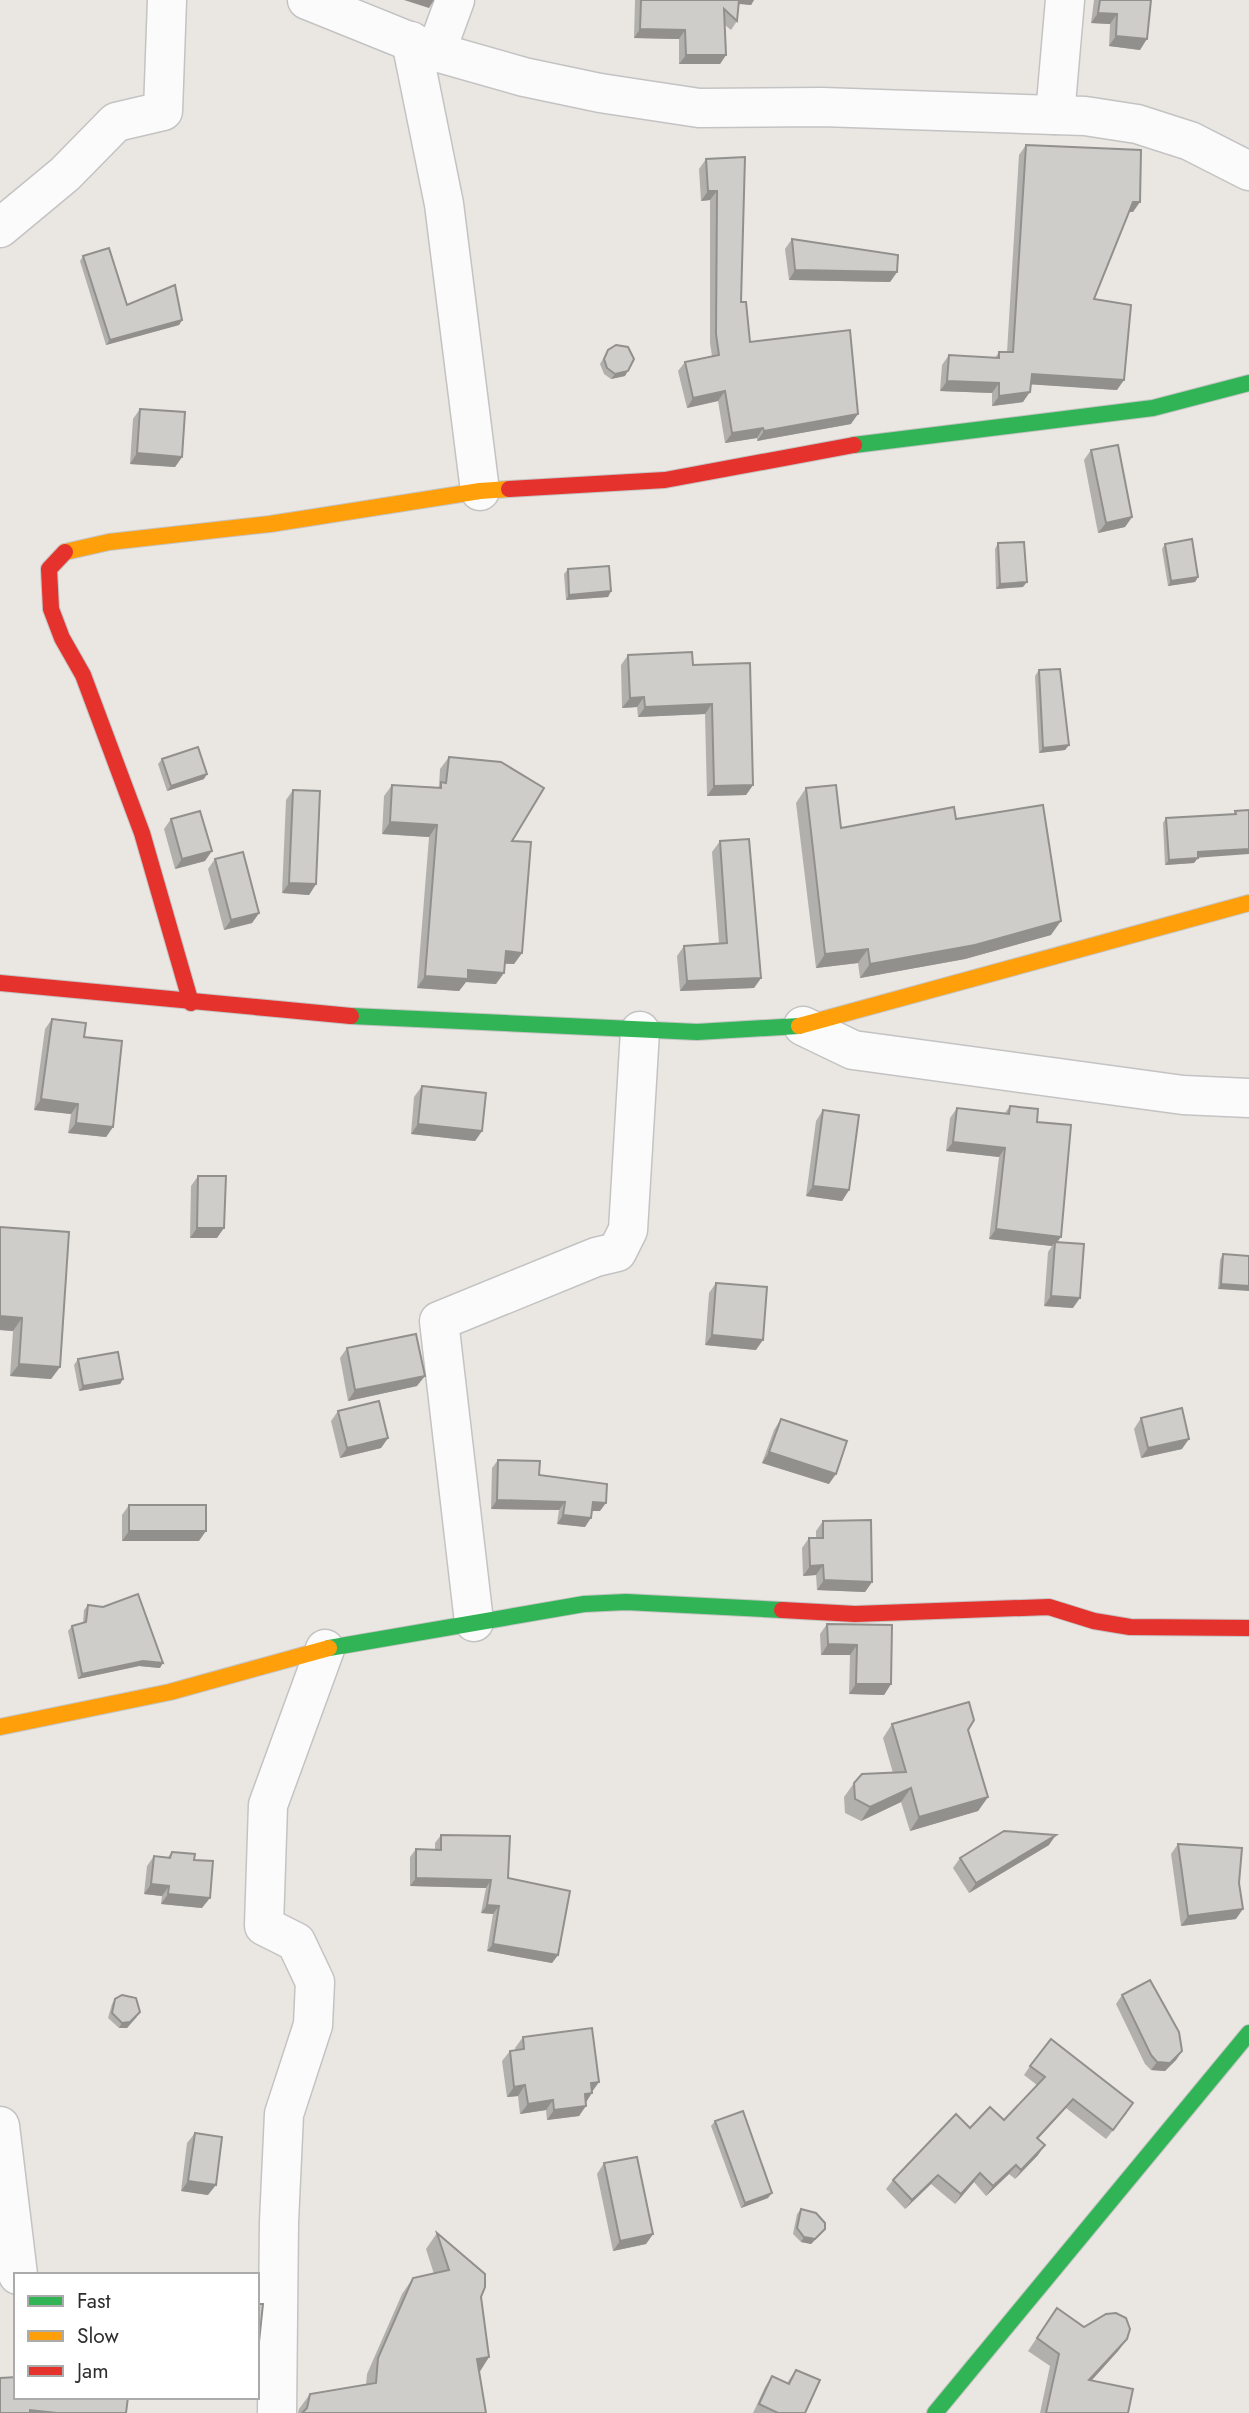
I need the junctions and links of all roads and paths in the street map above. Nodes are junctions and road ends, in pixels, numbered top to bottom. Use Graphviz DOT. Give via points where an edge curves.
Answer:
graph roads {
  1 [pos="167,0"];
  2 [pos="307,0"];
  3 [pos="455,0"];
  4 [pos="1065,0"];
  5 [pos="423,46"];
  6 [pos="1055,115"];
  7 [pos="1249,171"];
  8 [pos="0,228"];
  9 [pos="1249,383"];
  10 [pos="480,491"];
  11 [pos="1249,904"];
  12 [pos="0,983"];
  13 [pos="191,1003"];
  14 [pos="803,1026"];
  15 [pos="640,1031"];
  16 [pos="1249,1098"];
  17 [pos="474,1622"];
  18 [pos="1249,1628"];
  19 [pos="325,1649"];
  20 [pos="0,1727"];
  21 [pos="1249,2033"];
  22 [pos="0,2126"];
  23 [pos="18,2273"];
  24 [pos="277,2413"];
  25 [pos="935,2413"];
  1 -- 8 [label="street" via="163,111 116,122 65,174"];
  2 -- 5 [label="street"];
  3 -- 5 [label="street"];
  4 -- 6 [label="street"];
  5 -- 6 [label="street" via="524,77 699,108"];
  5 -- 10 [label="street"];
  6 -- 7 [label="street" via="1136,124 1190,141"];
  9 -- 10 [label="street" via="1153,408 842,447 665,480"];
  10 -- 13 [label="street" via="83,547 65,552 49,569 51,609 83,675 142,833"];
  11 -- 14 [label="street"];
  12 -- 13 [label="street"];
  13 -- 15 [label="street" via="383,1019"];
  14 -- 15 [label="street"];
  14 -- 16 [label="street" via="853,1050 1183,1095"];
  15 -- 17 [label="street" via="628,1230 617,1252 439,1321"];
  17 -- 18 [label="street" via="626,1602 855,1614 1049,1606 1130,1627"];
  17 -- 19 [label="street"];
  19 -- 20 [label="street" via="170,1692"];
  19 -- 24 [label="street" via="271,1796 265,1833 264,1926 296,1942 316,1982 313,2025 284,2114"];
  21 -- 25 [label="street"];
  22 -- 23 [label="street"];
}
